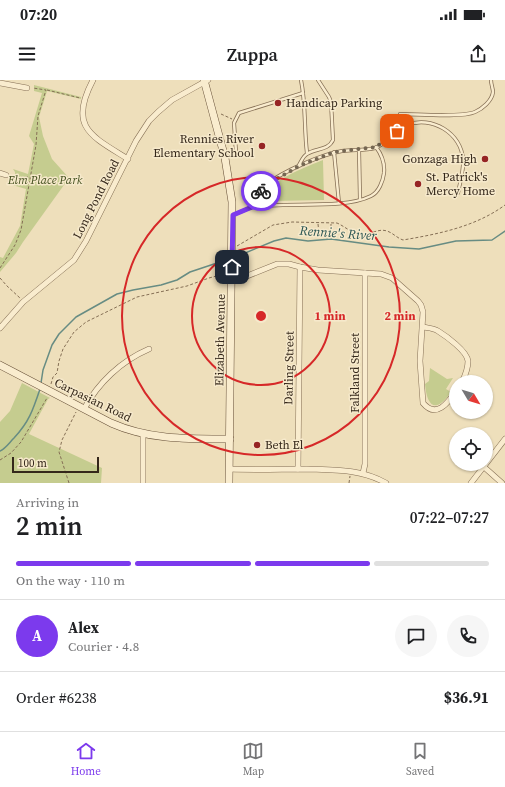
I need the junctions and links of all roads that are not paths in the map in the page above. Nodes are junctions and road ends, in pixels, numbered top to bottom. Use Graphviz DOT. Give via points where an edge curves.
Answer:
graph roads {
  1 [pos="92,80"];
  2 [pos="301,80"];
  3 [pos="318,80"];
  4 [pos="491,80"];
  5 [pos="206,81"];
  6 [pos="0,83"];
  7 [pos="27,88"];
  8 [pos="303,93"];
  9 [pos="400,114"];
  10 [pos="376,147"];
  11 [pos="359,150"];
  12 [pos="334,152"];
  13 [pos="307,153"];
  14 [pos="225,158"];
  15 [pos="128,159"];
  16 [pos="299,166"];
  17 [pos="0,173"];
  18 [pos="6,175"];
  19 [pos="458,193"];
  20 [pos="360,199"];
  21 [pos="339,203"];
  22 [pos="252,207"];
  23 [pos="233,215"];
  24 [pos="300,267"];
  25 [pos="365,273"];
  26 [pos="232,282"];
  27 [pos="423,327"];
  28 [pos="0,328"];
  29 [pos="149,350"];
  30 [pos="0,365"];
  31 [pos="464,375"];
  32 [pos="449,400"];
  33 [pos="84,409"];
  34 [pos="143,434"];
  35 [pos="230,439"];
  36 [pos="505,439"];
  37 [pos="493,455"];
  38 [pos="230,469"];
  39 [pos="298,469"];
  40 [pos="481,471"];
  41 [pos="490,471"];
  42 [pos="363,473"];
  43 [pos="143,483"];
  44 [pos="230,483"];
  45 [pos="386,483"];
  46 [pos="471,483"];
  47 [pos="502,483"];
  1 -- 15 [label="street" via="84,99 83,117 90,132 100,142"];
  2 -- 8 [label="lane"];
  3 -- 13 [label="lane" via="331,102 334,138 328,147"];
  4 -- 9 [label="lane" via="493,92 490,99 474,113"];
  5 -- 14 [label="main road, Elizabeth Avenue"];
  5 -- 15 [label="street, Long Pond Road" via="172,100 158,112 143,130"];
  6 -- 7 [label="street"];
  8 -- 13 [label="lane"];
  8 -- 14 [label="lane" via="239,113 234,120 237,149 233,155"];
  10 -- 11 [label="lane"];
  10 -- 19 [label="lane" via="407,125 416,122 435,124 451,134 462,151"];
  10 -- 20 [label="lane" via="383,160 383,179 372,196"];
  11 -- 12 [label="lane"];
  11 -- 20 [label="lane"];
  12 -- 16 [label="lane"];
  12 -- 21 [label="lane"];
  13 -- 16 [label="lane"];
  14 -- 23 [label="main road, Elizabeth Avenue"];
  15 -- 28 [label="street, Long Pond Road" via="74,260 23,302"];
  16 -- 22 [label="lane" via="268,184 259,192"];
  17 -- 18 [label="street"];
  20 -- 21 [label="lane"];
  21 -- 22 [label="lane"];
  22 -- 23 [label="lane"];
  23 -- 26 [label="main road, Elizabeth Avenue"];
  24 -- 25 [label="street"];
  24 -- 26 [label="street" via="277,264"];
  24 -- 39 [label="street, Darling Street"];
  25 -- 27 [label="street" via="388,276 418,301 423,308"];
  25 -- 42 [label="street, Falkland Street"];
  26 -- 35 [label="main road, Elizabeth Avenue"];
  27 -- 31 [label="street" via="437,331 466,355 468,360"];
  27 -- 32 [label="street" via="420,361 423,403 434,410 444,407"];
  29 -- 33 [label="street" via="134,357 112,374 96,390"];
  30 -- 33 [label="main road, Carpasian Road"];
  33 -- 34 [label="main road, Carpasian Road" via="120,427"];
  34 -- 35 [label="main road, Carpasian Road" via="172,438"];
  34 -- 43 [label="street"];
  35 -- 38 [label="main road, Elizabeth Avenue"];
  36 -- 37 [label="street"];
  38 -- 39 [label="street"];
  38 -- 44 [label="main road, Elizabeth Avenue"];
  39 -- 42 [label="street"];
  40 -- 46 [label="street"];
  41 -- 47 [label="street"];
  42 -- 45 [label="street"];
}
